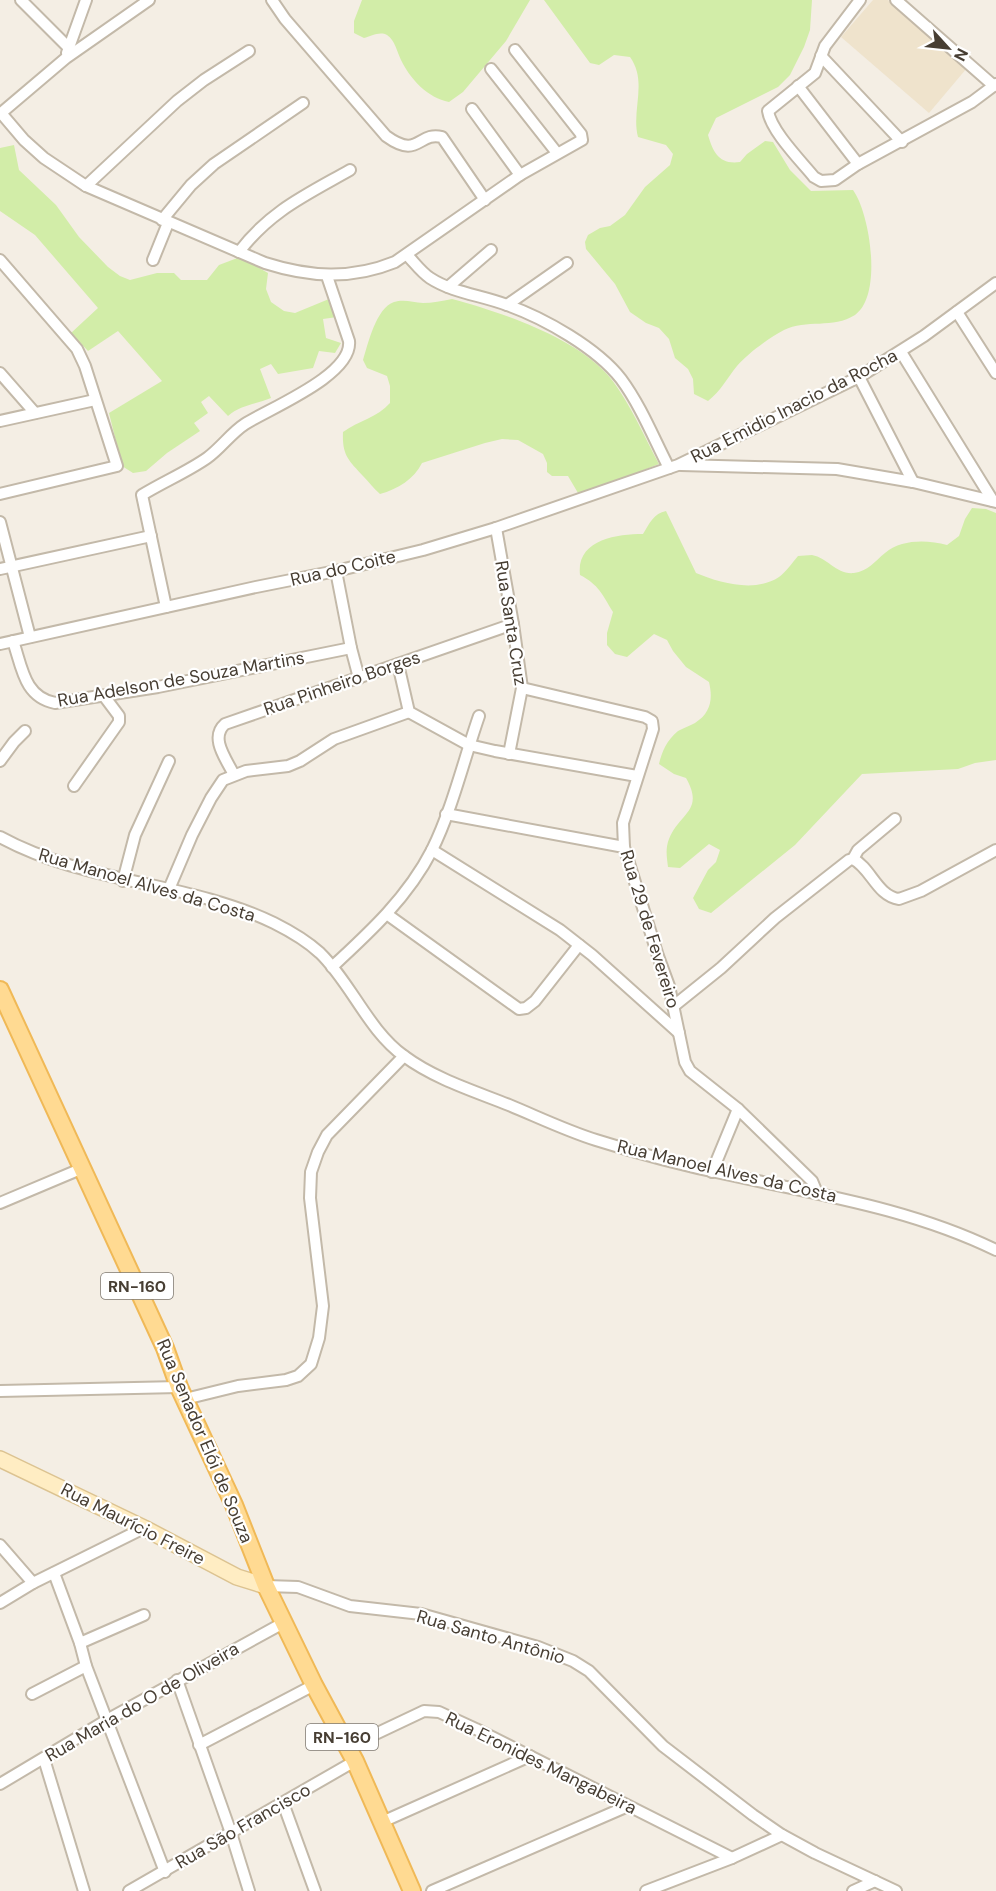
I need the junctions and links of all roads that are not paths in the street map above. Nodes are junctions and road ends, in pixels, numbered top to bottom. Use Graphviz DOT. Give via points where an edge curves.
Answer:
graph roads {
  1 [pos="21,0"];
  2 [pos="86,0"];
  3 [pos="149,0"];
  4 [pos="272,0"];
  5 [pos="860,0"];
  6 [pos="896,0"];
  7 [pos="515,50"];
  8 [pos="249,51"];
  9 [pos="67,53"];
  10 [pos="821,56"];
  11 [pos="491,69"];
  12 [pos="995,85"];
  13 [pos="798,86"];
  14 [pos="303,103"];
  15 [pos="472,109"];
  16 [pos="0,113"];
  17 [pos="902,142"];
  18 [pos="557,153"];
  19 [pos="858,164"];
  20 [pos="350,170"];
  21 [pos="520,175"];
  22 [pos="86,186"];
  23 [pos="485,200"];
  24 [pos="165,221"];
  25 [pos="491,250"];
  26 [pos="239,252"];
  27 [pos="407,255"];
  28 [pos="0,260"];
  29 [pos="153,260"];
  30 [pos="567,263"];
  31 [pos="327,276"];
  32 [pos="996,283"];
  33 [pos="448,287"];
  34 [pos="507,305"];
  35 [pos="957,312"];
  36 [pos="901,352"];
  37 [pos="0,373"];
  38 [pos="996,373"];
  39 [pos="859,377"];
  40 [pos="95,400"];
  41 [pos="35,413"];
  42 [pos="0,421"];
  43 [pos="673,466"];
  44 [pos="913,482"];
  45 [pos="0,494"];
  46 [pos="994,502"];
  47 [pos="0,522"];
  48 [pos="496,528"];
  49 [pos="151,536"];
  50 [pos="6,568"];
  51 [pos="336,572"];
  52 [pos="166,607"];
  53 [pos="513,624"];
  54 [pos="30,637"];
  55 [pos="13,641"];
  56 [pos="0,644"];
  57 [pos="351,648"];
  58 [pos="398,664"];
  59 [pos="359,678"];
  60 [pos="522,688"];
  61 [pos="104,696"];
  62 [pos="409,712"];
  63 [pos="479,716"];
  64 [pos="25,731"];
  65 [pos="469,745"];
  66 [pos="509,753"];
  67 [pos="0,761"];
  68 [pos="169,761"];
  69 [pos="234,775"];
  70 [pos="637,776"];
  71 [pos="74,786"];
  72 [pos="446,814"];
  73 [pos="895,819"];
  74 [pos="0,837"];
  75 [pos="624,847"];
  76 [pos="432,850"];
  77 [pos="996,850"];
  78 [pos="853,859"];
  79 [pos="123,880"];
  80 [pos="169,889"];
  81 [pos="388,915"];
  82 [pos="579,945"];
  83 [pos="332,968"];
  84 [pos="0,990"];
  85 [pos="675,1005"];
  86 [pos="679,1033"];
  87 [pos="404,1056"];
  88 [pos="738,1109"];
  89 [pos="83,1168"];
  90 [pos="712,1172"];
  91 [pos="817,1193"];
  92 [pos="0,1203"];
  93 [pos="996,1250"];
  94 [pos="0,1391"];
  95 [pos="182,1393"];
  96 [pos="0,1459"];
  97 [pos="144,1528"];
  98 [pos="0,1545"];
  99 [pos="54,1573"];
  100 [pos="33,1583"];
  101 [pos="266,1586"];
  102 [pos="0,1603"];
  103 [pos="144,1615"];
  104 [pos="285,1622"];
  105 [pos="80,1642"];
  106 [pos="86,1666"];
  107 [pos="177,1680"];
  108 [pos="314,1685"];
  109 [pos="32,1694"];
  110 [pos="107,1720"];
  111 [pos="199,1745"];
  112 [pos="352,1754"];
  113 [pos="530,1756"];
  114 [pos="44,1759"];
  115 [pos="0,1784"];
  116 [pos="283,1803"];
  117 [pos="628,1806"];
  118 [pos="382,1822"];
  119 [pos="231,1833"];
  120 [pos="782,1835"];
  121 [pos="732,1858"];
  122 [pos="165,1872"];
  123 [pos="875,1881"];
  124 [pos="84,1891"];
  125 [pos="129,1891"];
  126 [pos="249,1891"];
  127 [pos="315,1891"];
  128 [pos="412,1891"];
  129 [pos="432,1891"];
  130 [pos="646,1891"];
  131 [pos="853,1891"];
  132 [pos="896,1891"];
  1 -- 9 [label="street"];
  2 -- 9 [label="street"];
  3 -- 9 [label="street"];
  4 -- 23 [label="street" via="386,136 406,147 434,136 442,137"];
  5 -- 10 [label="street" via="825,45"];
  6 -- 12 [label="street"];
  7 -- 18 [label="street" via="581,134 582,140"];
  8 -- 22 [label="street" via="177,101"];
  9 -- 16 [label="street"];
  10 -- 13 [label="street" via="815,73"];
  10 -- 17 [label="street"];
  11 -- 18 [label="street"];
  12 -- 17 [label="street"];
  13 -- 19 [label="street"];
  13 -- 19 [label="street" via="768,112 783,139 821,181 835,180"];
  14 -- 24 [label="street" via="214,164 191,185"];
  15 -- 21 [label="street"];
  16 -- 22 [label="street" via="44,158"];
  17 -- 19 [label="street"];
  18 -- 21 [label="street"];
  20 -- 26 [label="street" via="282,210 255,231"];
  21 -- 23 [label="street"];
  22 -- 24 [label="street"];
  23 -- 27 [label="street"];
  24 -- 26 [label="street"];
  24 -- 29 [label="street"];
  25 -- 33 [label="street"];
  26 -- 31 [label="street" via="289,270"];
  27 -- 31 [label="street" via="377,270"];
  27 -- 33 [label="street" via="428,276"];
  28 -- 40 [label="street" via="77,348"];
  30 -- 34 [label="street"];
  31 -- 49 [label="street" via="349,341 345,359 321,381 242,426 208,457 142,495"];
  32 -- 35 [label="street, Rua Emidio Inacio da Rocha"];
  33 -- 34 [label="street"];
  34 -- 43 [label="street" via="560,331 606,363 632,395"];
  35 -- 36 [label="street, Rua Emidio Inacio da Rocha"];
  35 -- 38 [label="street"];
  36 -- 39 [label="street, Rua Emidio Inacio da Rocha"];
  36 -- 46 [label="street"];
  37 -- 41 [label="street"];
  39 -- 43 [label="street, Rua Emidio Inacio da Rocha"];
  39 -- 44 [label="street"];
  40 -- 41 [label="street"];
  40 -- 45 [label="street" via="117,466"];
  41 -- 42 [label="street"];
  43 -- 44 [label="street" via="837,469"];
  43 -- 48 [label="street, Rua do Coite"];
  44 -- 46 [label="street"];
  47 -- 50 [label="street"];
  48 -- 51 [label="street, Rua do Coite"];
  48 -- 53 [label="street, Rua Santa Cruz"];
  49 -- 50 [label="street"];
  49 -- 52 [label="street"];
  50 -- 54 [label="street"];
  51 -- 52 [label="street, Rua do Coite"];
  51 -- 57 [label="street"];
  52 -- 54 [label="street, Rua do Coite"];
  53 -- 58 [label="street, Rua Pinheiro Borges"];
  53 -- 60 [label="street, Rua Santa Cruz"];
  54 -- 55 [label="street, Rua do Coite"];
  55 -- 56 [label="street, Rua do Coite"];
  55 -- 61 [label="street, Rua Adelson de Souza Martins" via="27,682 41,699 55,704"];
  57 -- 59 [label="street"];
  57 -- 61 [label="street, Rua Adelson de Souza Martins"];
  58 -- 59 [label="street, Rua Pinheiro Borges"];
  58 -- 62 [label="street"];
  59 -- 69 [label="street, Rua Pinheiro Borges" via="225,724 218,731 218,738"];
  60 -- 66 [label="street, Rua Santa Cruz"];
  60 -- 70 [label="street, Rua 29 de Fevereiro" via="652,721 653,729"];
  61 -- 71 [label="street" via="119,722"];
  62 -- 65 [label="street"];
  62 -- 69 [label="street" via="334,739 288,766"];
  63 -- 65 [label="street"];
  64 -- 67 [label="street"];
  65 -- 66 [label="street"];
  65 -- 72 [label="street"];
  66 -- 70 [label="street"];
  68 -- 79 [label="street" via="135,835"];
  69 -- 80 [label="street" via="223,780 211,798"];
  70 -- 75 [label="street, Rua 29 de Fevereiro" via="623,823"];
  72 -- 75 [label="street"];
  72 -- 76 [label="street"];
  73 -- 78 [label="street" via="858,850"];
  74 -- 79 [label="street, Rua Manoel Alves da Costa" via="40,857"];
  75 -- 85 [label="street, Rua 29 de Fevereiro"];
  76 -- 81 [label="street"];
  76 -- 82 [label="street"];
  77 -- 78 [label="street" via="899,899 886,894"];
  78 -- 85 [label="street" via="774,918 721,969"];
  79 -- 80 [label="street, Rua Manoel Alves da Costa"];
  80 -- 83 [label="street, Rua Manoel Alves da Costa" via="242,909 275,924 301,938"];
  81 -- 82 [label="street" via="519,1009 535,1001"];
  81 -- 83 [label="street"];
  82 -- 86 [label="street"];
  83 -- 87 [label="street, Rua Manoel Alves da Costa"];
  84 -- 89 [label="main road, Rua Senador Elói de Souza / RN-160"];
  85 -- 86 [label="street, Rua 29 de Fevereiro"];
  86 -- 88 [label="street, Rua 29 de Fevereiro" via="690,1071"];
  87 -- 90 [label="street, Rua Manoel Alves da Costa" via="454,1083 595,1140"];
  87 -- 95 [label="street" via="327,1135 310,1172 323,1305 311,1364 298,1376 286,1380"];
  88 -- 90 [label="street"];
  88 -- 91 [label="street, Rua 29 de Fevereiro" via="812,1181"];
  89 -- 92 [label="street"];
  89 -- 95 [label="main road, Rua Senador Elói de Souza / RN-160"];
  90 -- 91 [label="street, Rua Manoel Alves da Costa"];
  91 -- 93 [label="street, Rua Manoel Alves da Costa" via="907,1215"];
  94 -- 95 [label="street"];
  95 -- 101 [label="main road, Rua Senador Elói de Souza / RN-160"];
  96 -- 97 [label="street, Rua Maurício Freire"];
  97 -- 99 [label="street"];
  97 -- 101 [label="street, Rua Maurício Freire" via="237,1577"];
  98 -- 100 [label="street"];
  99 -- 100 [label="street"];
  99 -- 105 [label="street"];
  100 -- 102 [label="street"];
  101 -- 104 [label="main road, Rua Senador Elói de Souza / RN-160"];
  101 -- 120 [label="street, Rua Santo Antônio" via="298,1587 350,1606 421,1614 564,1656 589,1671 663,1746"];
  103 -- 105 [label="street"];
  104 -- 107 [label="street, Rua Maria do O de Oliveira"];
  104 -- 108 [label="main road, Rua Senador Elói de Souza / RN-160"];
  105 -- 106 [label="street"];
  106 -- 109 [label="street"];
  106 -- 110 [label="street"];
  107 -- 110 [label="street, Rua Maria do O de Oliveira"];
  107 -- 111 [label="street"];
  108 -- 111 [label="street"];
  108 -- 112 [label="main road, Rua Senador Elói de Souza / RN-160"];
  110 -- 114 [label="street, Rua Maria do O de Oliveira"];
  110 -- 122 [label="street"];
  111 -- 119 [label="street"];
  112 -- 113 [label="street, Rua Eronides Mangabeira" via="424,1711 433,1710"];
  112 -- 116 [label="street, Rua São Francisco"];
  112 -- 118 [label="main road, Rua Senador Elói de Souza / RN-160"];
  113 -- 117 [label="street, Rua Eronides Mangabeira"];
  113 -- 118 [label="street"];
  114 -- 115 [label="street, Rua Maria do O de Oliveira"];
  114 -- 124 [label="street"];
  116 -- 119 [label="street, Rua São Francisco"];
  116 -- 127 [label="street"];
  117 -- 121 [label="street, Rua Eronides Mangabeira"];
  117 -- 129 [label="street"];
  118 -- 128 [label="main road, Rua Senador Elói de Souza / RN-160"];
  119 -- 122 [label="street, Rua São Francisco"];
  119 -- 126 [label="street"];
  120 -- 121 [label="street"];
  120 -- 123 [label="street, Rua Santo Antônio"];
  121 -- 130 [label="street"];
  122 -- 125 [label="street, Rua São Francisco"];
  123 -- 131 [label="street"];
  123 -- 132 [label="street, Rua Santo Antônio"];
}
